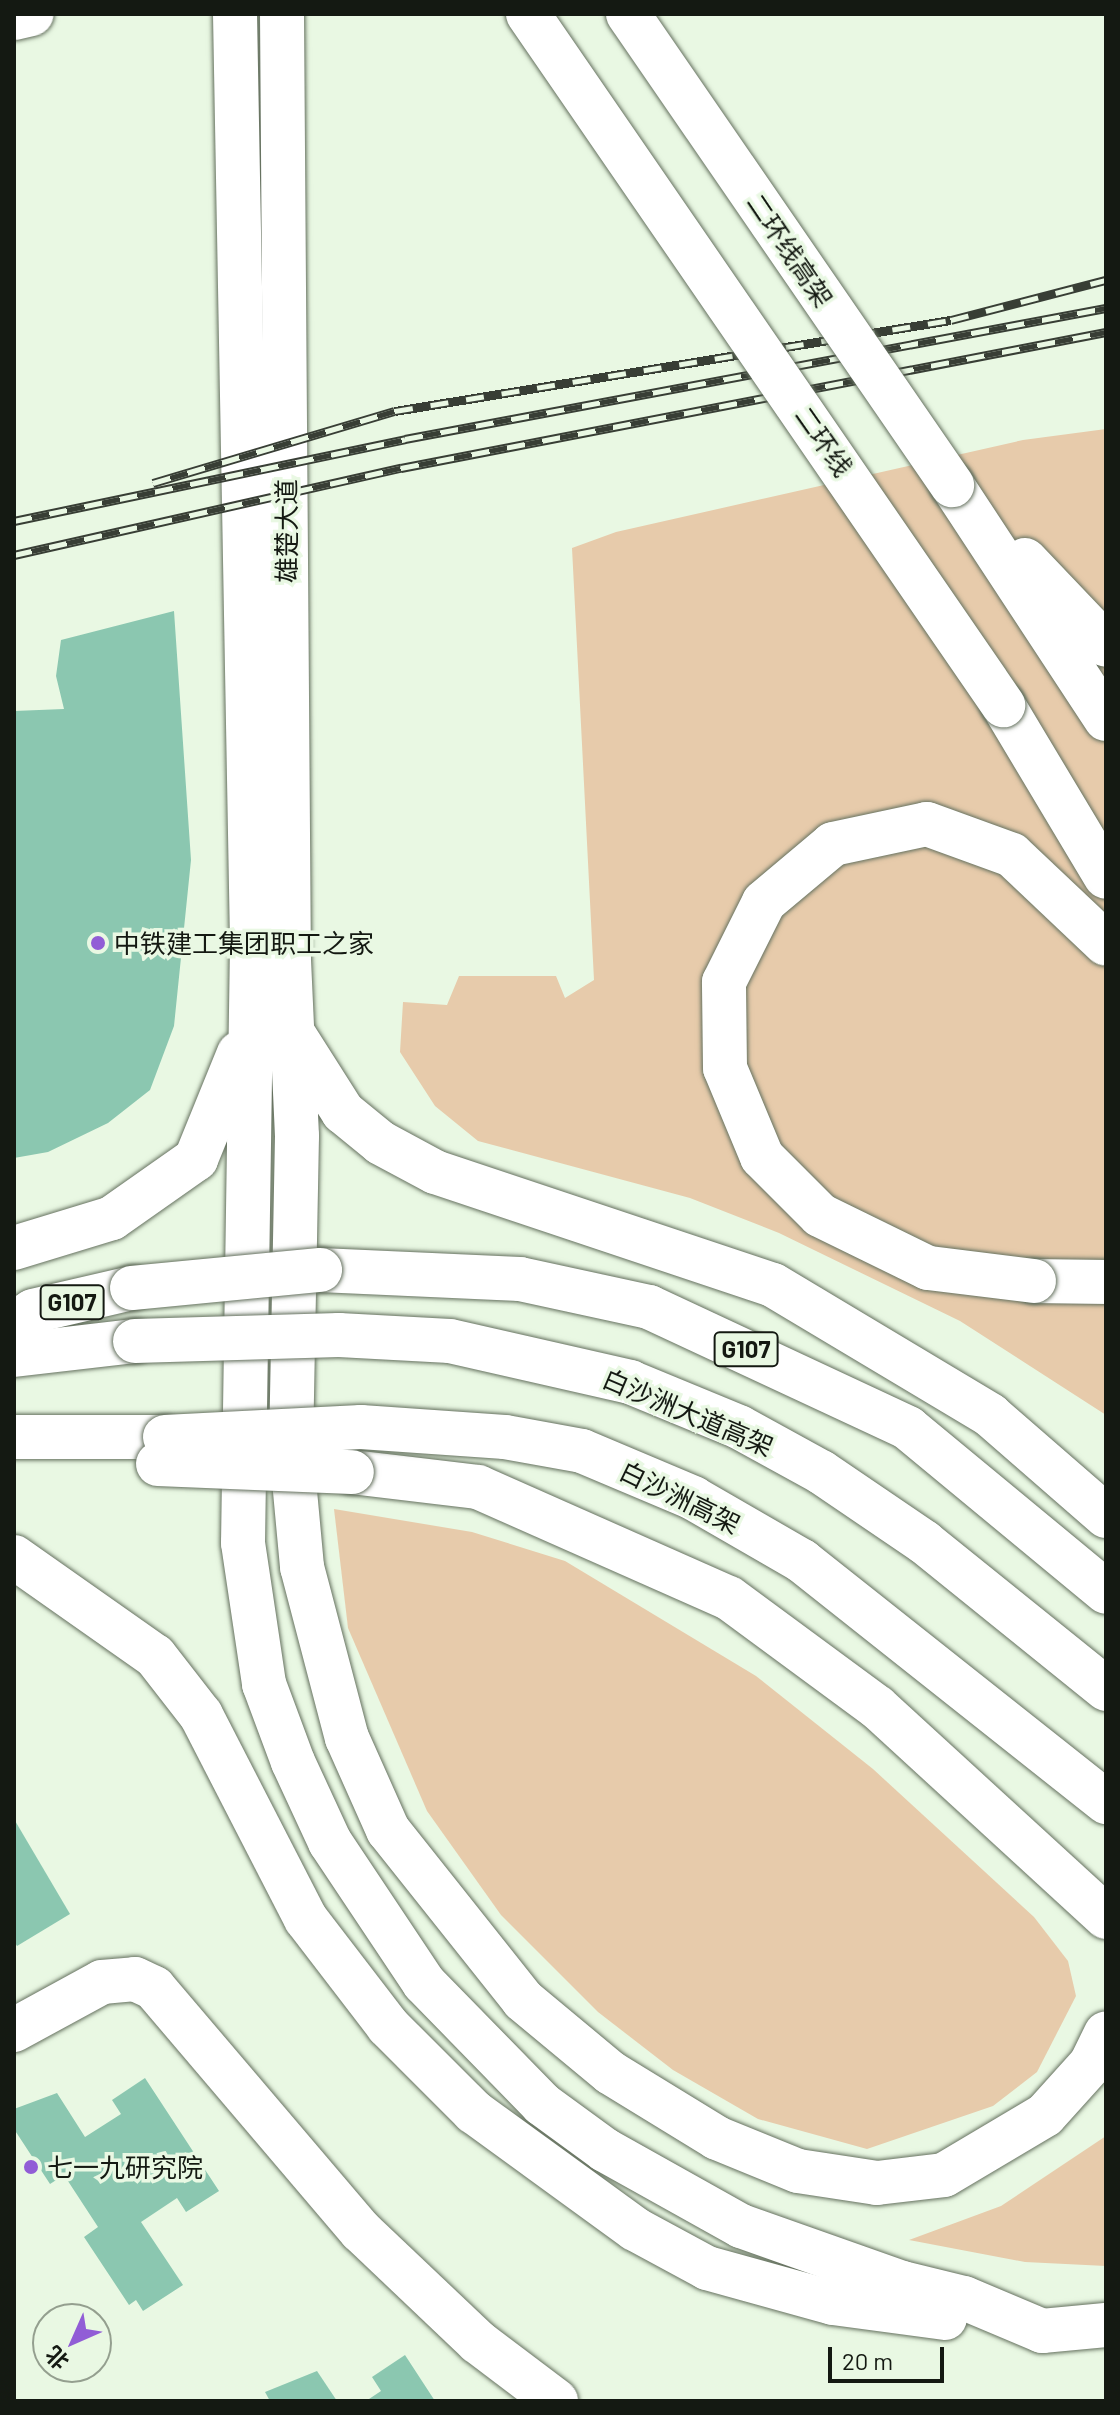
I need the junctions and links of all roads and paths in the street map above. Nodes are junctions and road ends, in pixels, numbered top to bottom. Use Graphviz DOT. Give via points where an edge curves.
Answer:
graph roads {
  1 [pos="32,14"];
  2 [pos="235,14"];
  3 [pos="282,14"];
  4 [pos="528,14"];
  5 [pos="628,14"];
  6 [pos="14,18"];
  7 [pos="952,485"];
  8 [pos="1106,645"];
  9 [pos="1106,719"];
  10 [pos="1106,877"];
  11 [pos="1106,944"];
  12 [pos="248,1033"];
  13 [pos="292,1040"];
  14 [pos="14,1248"];
  15 [pos="1106,1282"];
  16 [pos="14,1323"];
  17 [pos="14,1355"];
  18 [pos="35,1435"];
  19 [pos="162,1451"];
  20 [pos="1106,1516"];
  21 [pos="14,1557"];
  22 [pos="1106,1592"];
  23 [pos="1106,1689"];
  24 [pos="1101,1799"];
  25 [pos="1106,1917"];
  26 [pos="14,2030"];
  27 [pos="1106,2033"];
  28 [pos="1106,2325"];
  29 [pos="1042,2331"];
  30 [pos="1106,2336"];
  31 [pos="556,2401"];
  1 -- 6 [label="main road"];
  2 -- 12 [label="main road, 雄楚大道"];
  3 -- 13 [label="main road, 雄楚大道"];
  4 -- 10 [label="main road, 二环线, bridge" via="929,590"];
  5 -- 7 [label="main road, 二环线高架, bridge"];
  7 -- 8 [label="main road"];
  7 -- 9 [label="main road"];
  11 -- 15 [label="main road, bridge" via="1012,855 927,824 833,844 764,902 724,982 725,1068 762,1157 820,1215 928,1268"];
  12 -- 14 [label="main road" via="196,1159 112,1218"];
  12 -- 29 [label="main road, 雄楚大道" via="247,1604 264,1684 293,1762 375,1917 480,2045 605,2150 741,2226"];
  13 -- 20 [label="main road" via="334,1101 381,1143 435,1172 773,1285 990,1415"];
  13 -- 27 [label="main road, 雄楚大道" via="291,1448 302,1567 347,1738 388,1830 445,1910 523,2000 611,2073 717,2138 798,2171 877,2183 944,2175 1045,2115 1091,2064"];
  16 -- 22 [label="main road, G107, bridge" via="33,1311 132,1288 320,1270 520,1279 606,1292 663,1313 908,1428"];
  17 -- 23 [label="main road, 白沙洲大道高架, bridge" via="135,1341 339,1335 527,1353 630,1382 739,1427 924,1542"];
  18 -- 19 [label="main road"];
  19 -- 24 [label="main road, 白沙洲高架, bridge" via="361,1427 505,1437 582,1451 693,1498 802,1561"];
  19 -- 25 [label="main road, bridge" via="478,1487 729,1598 877,1707"];
  21 -- 29 [label="main road" via="155,1656 201,1715 306,1919 388,2026 474,2112 545,2168 707,2268 833,2303"];
  26 -- 31 [label="main road" via="102,1982 135,1979 154,1988 361,2231 478,2342"];
  28 -- 29 [label="main road"];
  29 -- 30 [label="main road"];
}
